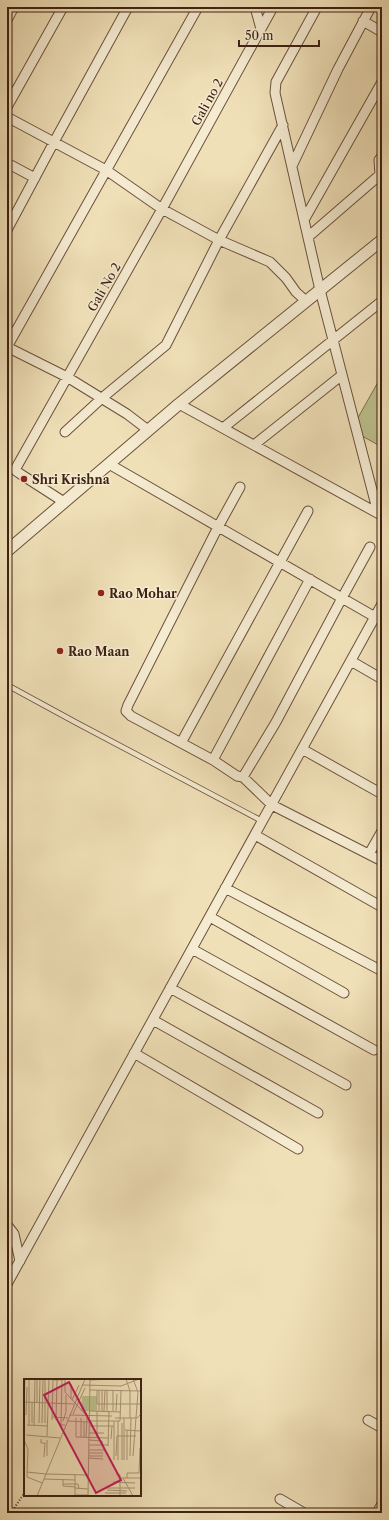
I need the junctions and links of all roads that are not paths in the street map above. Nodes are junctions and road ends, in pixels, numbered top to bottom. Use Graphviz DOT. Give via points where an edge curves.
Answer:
graph roads {
  1 [pos="14,7"];
  2 [pos="63,7"];
  3 [pos="128,7"];
  4 [pos="198,7"];
  5 [pos="255,7"];
  6 [pos="273,7"];
  7 [pos="317,7"];
  8 [pos="371,7"];
  9 [pos="7,20"];
  10 [pos="363,21"];
  11 [pos="261,29"];
  12 [pos="382,32"];
  13 [pos="382,82"];
  14 [pos="7,107"];
  15 [pos="7,117"];
  16 [pos="283,124"];
  17 [pos="54,142"];
  18 [pos="382,156"];
  19 [pos="7,163"];
  20 [pos="292,166"];
  21 [pos="106,170"];
  22 [pos="381,174"];
  23 [pos="34,178"];
  24 [pos="162,209"];
  25 [pos="304,220"];
  26 [pos="7,230"];
  27 [pos="308,237"];
  28 [pos="219,240"];
  29 [pos="382,240"];
  30 [pos="320,290"];
  31 [pos="306,301"];
  32 [pos="382,301"];
  33 [pos="333,339"];
  34 [pos="7,347"];
  35 [pos="342,375"];
  36 [pos="66,377"];
  37 [pos="102,398"];
  38 [pos="179,404"];
  39 [pos="223,428"];
  40 [pos="148,430"];
  41 [pos="64,432"];
  42 [pos="254,445"];
  43 [pos="108,464"];
  44 [pos="240,487"];
  45 [pos="64,502"];
  46 [pos="308,511"];
  47 [pos="380,515"];
  48 [pos="218,527"];
  49 [pos="370,547"];
  50 [pos="7,551"];
  51 [pos="280,562"];
  52 [pos="310,579"];
  53 [pos="342,598"];
  54 [pos="382,604"];
  55 [pos="375,617"];
  56 [pos="351,661"];
  57 [pos="382,679"];
  58 [pos="7,685"];
  59 [pos="181,743"];
  60 [pos="302,749"];
  61 [pos="212,760"];
  62 [pos="243,777"];
  63 [pos="382,794"];
  64 [pos="272,805"];
  65 [pos="262,821"];
  66 [pos="382,831"];
  67 [pos="255,835"];
  68 [pos="369,854"];
  69 [pos="382,861"];
  70 [pos="226,888"];
  71 [pos="382,907"];
  72 [pos="210,917"];
  73 [pos="192,949"];
  74 [pos="382,972"];
  75 [pos="170,988"];
  76 [pos="344,993"];
  77 [pos="153,1020"];
  78 [pos="374,1050"];
  79 [pos="134,1053"];
  80 [pos="346,1085"];
  81 [pos="318,1113"];
  82 [pos="298,1149"];
  83 [pos="7,1225"];
  84 [pos="20,1261"];
  85 [pos="7,1284"];
  86 [pos="368,1420"];
  87 [pos="382,1428"];
  88 [pos="280,1499"];
  89 [pos="382,1504"];
  90 [pos="304,1513"];
  91 [pos="377,1513"];
  1 -- 9 [label="street"];
  2 -- 14 [label="street"];
  3 -- 17 [label="street"];
  4 -- 21 [label="street"];
  5 -- 11 [label="street"];
  6 -- 11 [label="street, Gali no 2"];
  7 -- 16 [label="street" via="276,82 275,93"];
  8 -- 10 [label="street"];
  10 -- 12 [label="street"];
  10 -- 20 [label="street"];
  11 -- 24 [label="street, Gali no 2"];
  13 -- 25 [label="street"];
  15 -- 17 [label="street"];
  16 -- 20 [label="street"];
  16 -- 28 [label="street"];
  17 -- 21 [label="street"];
  17 -- 23 [label="street"];
  18 -- 22 [label="street" via="379,160"];
  19 -- 23 [label="street"];
  20 -- 25 [label="street"];
  21 -- 24 [label="street"];
  21 -- 34 [label="street"];
  22 -- 27 [label="street"];
  23 -- 26 [label="street"];
  24 -- 28 [label="street"];
  24 -- 36 [label="street, Gali No 2"];
  25 -- 27 [label="street"];
  27 -- 30 [label="street"];
  28 -- 31 [label="street" via="270,262"];
  28 -- 37 [label="street" via="166,345"];
  29 -- 30 [label="street"];
  30 -- 31 [label="street"];
  30 -- 33 [label="street"];
  31 -- 38 [label="street"];
  32 -- 33 [label="street"];
  33 -- 35 [label="street"];
  33 -- 39 [label="street"];
  34 -- 36 [label="street"];
  35 -- 42 [label="street"];
  35 -- 47 [label="street"];
  36 -- 37 [label="street"];
  36 -- 45 [label="street, Gali No 2" via="16,468 16,471"];
  37 -- 40 [label="street"];
  37 -- 41 [label="street"];
  38 -- 39 [label="street"];
  38 -- 40 [label="street"];
  39 -- 42 [label="street"];
  40 -- 43 [label="street"];
  42 -- 47 [label="street"];
  43 -- 45 [label="street"];
  43 -- 48 [label="street"];
  44 -- 48 [label="street"];
  45 -- 50 [label="street"];
  46 -- 51 [label="street"];
  48 -- 51 [label="street"];
  48 -- 59 [label="street" via="126,711"];
  49 -- 53 [label="street"];
  51 -- 52 [label="street"];
  51 -- 59 [label="street"];
  52 -- 53 [label="street"];
  52 -- 61 [label="street"];
  53 -- 55 [label="street"];
  53 -- 62 [label="street" via="276,722"];
  54 -- 55 [label="street"];
  55 -- 56 [label="street"];
  56 -- 57 [label="street"];
  56 -- 60 [label="street"];
  58 -- 65 [label="lane"];
  59 -- 61 [label="street"];
  60 -- 63 [label="street"];
  60 -- 64 [label="street"];
  61 -- 62 [label="street" via="237,776"];
  62 -- 64 [label="street"];
  64 -- 65 [label="street"];
  64 -- 68 [label="street"];
  65 -- 67 [label="street"];
  66 -- 68 [label="street"];
  67 -- 70 [label="street"];
  67 -- 71 [label="street"];
  68 -- 69 [label="street"];
  70 -- 72 [label="street"];
  70 -- 74 [label="street"];
  72 -- 73 [label="street"];
  72 -- 76 [label="street"];
  73 -- 75 [label="street"];
  73 -- 78 [label="street"];
  75 -- 77 [label="street"];
  75 -- 80 [label="street"];
  77 -- 79 [label="street"];
  77 -- 81 [label="street"];
  79 -- 82 [label="street"];
  79 -- 84 [label="street"];
  83 -- 84 [label="street" via="14,1234"];
  84 -- 85 [label="street"];
  86 -- 87 [label="street"];
  88 -- 90 [label="street"];
  89 -- 91 [label="street"];
}
